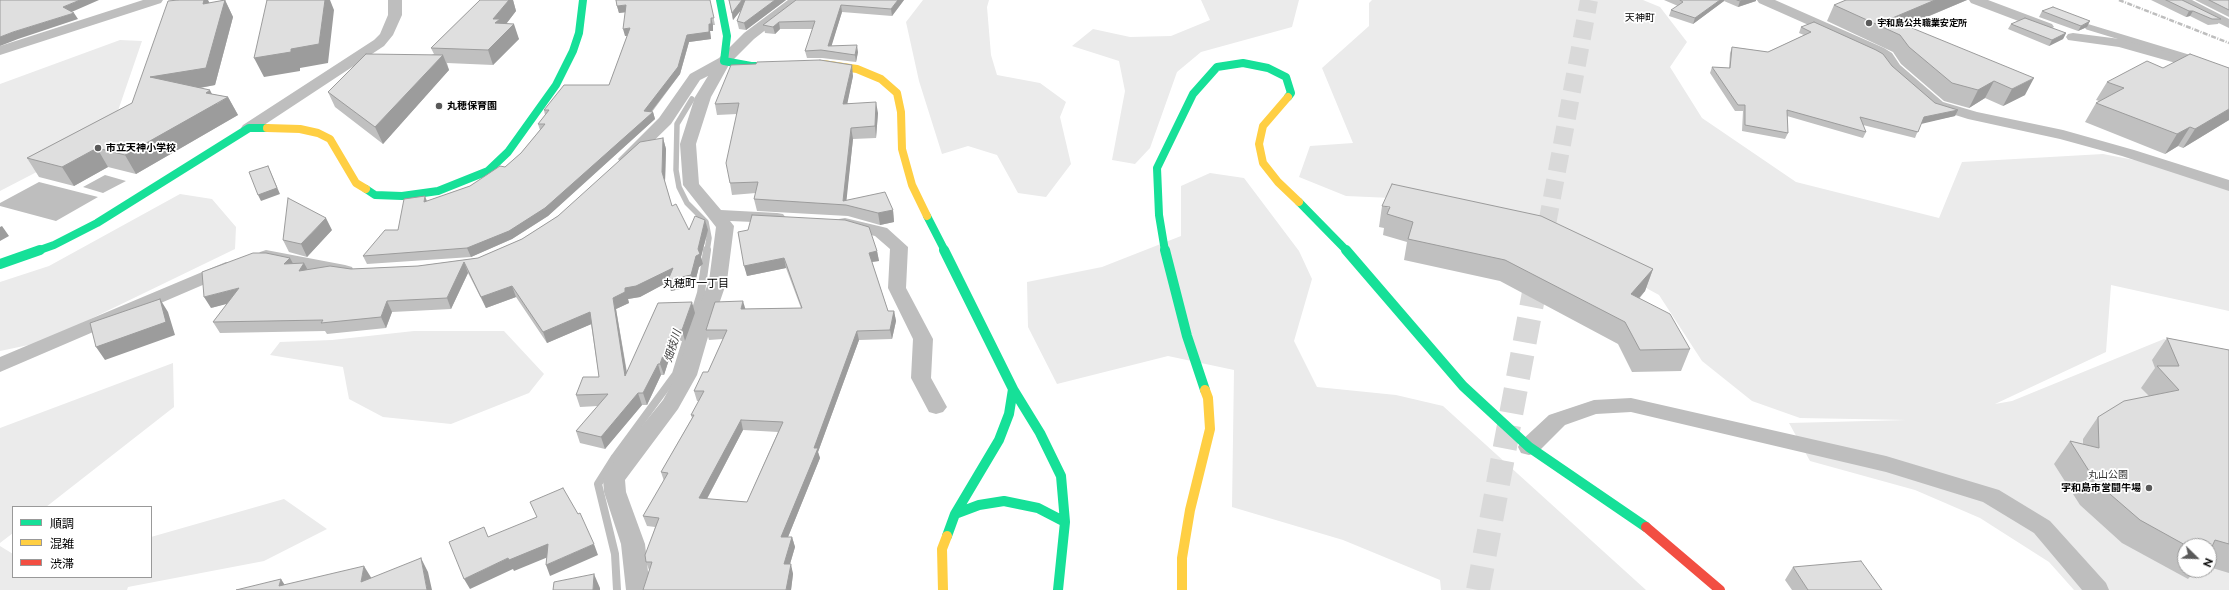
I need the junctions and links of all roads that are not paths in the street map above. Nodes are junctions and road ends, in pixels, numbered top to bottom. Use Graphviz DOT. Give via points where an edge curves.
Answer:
graph roads {
  1 [pos="156,0"];
  2 [pos="395,0"];
  3 [pos="583,0"];
  4 [pos="720,0"];
  5 [pos="797,0"];
  6 [pos="1976,0"];
  7 [pos="2182,0"];
  8 [pos="1774,1"];
  9 [pos="2229,24"];
  10 [pos="2073,37"];
  11 [pos="2105,48"];
  12 [pos="0,51"];
  13 [pos="724,61"];
  14 [pos="814,64"];
  15 [pos="775,66"];
  16 [pos="2229,74"];
  17 [pos="249,128"];
  18 [pos="612,170"];
  19 [pos="2229,186"];
  20 [pos="716,215"];
  21 [pos="797,220"];
  22 [pos="826,222"];
  23 [pos="0,264"];
  24 [pos="364,271"];
  25 [pos="0,365"];
  26 [pos="1012,389"];
  27 [pos="936,407"];
  28 [pos="1529,447"];
  29 [pos="955,514"];
  30 [pos="1064,522"];
  31 [pos="638,590"];
  32 [pos="943,590"];
  33 [pos="1058,590"];
  34 [pos="1182,590"];
  35 [pos="1720,590"];
  36 [pos="2097,590"];
  1 -- 12 [label="street"];
  2 -- 17 [label="street" via="395,15 386,35 379,43"];
  3 -- 17 [label="street" via="579,33 556,85 508,152 488,171 470,179 438,191 402,196 375,195 356,183 330,139 300,129"];
  4 -- 13 [label="street" via="728,36"];
  5 -- 13 [label="street" via="745,40"];
  6 -- 10 [label="street"];
  7 -- 9 [label="street"];
  8 -- 19 [label="street" via="1887,56 1894,68 1938,105 2128,153"];
  10 -- 11 [label="street"];
  10 -- 16 [label="street" via="2120,43"];
  13 -- 15 [label="street" via="751,66"];
  13 -- 18 [label="street" via="695,77 665,121"];
  13 -- 20 [label="street" via="703,97 688,144 691,185"];
  14 -- 26 [label="street" via="857,69 881,78 897,93 902,112 902,149 912,185 984,327"];
  17 -- 23 [label="street" via="97,223 54,245"];
  20 -- 21 [label="street"];
  20 -- 31 [label="street" via="725,226 718,281 687,376 671,404 614,479 615,492 633,544"];
  22 -- 27 [label="street" via="848,223 881,232 899,247 897,288 922,339 921,378"];
  24 -- 25 [label="street" via="324,268 272,256 246,258"];
  26 -- 29 [label="street" via="1009,414 999,440"];
  26 -- 30 [label="street" via="1040,433 1061,476"];
  28 -- 34 [label="street" via="1463,386 1338,241 1278,182 1263,163 1259,144 1263,126 1291,93 1286,77 1268,68 1243,63 1217,67 1193,94 1157,168 1159,215 1167,264 1208,398 1210,429 1190,510 1182,558"];
  28 -- 35 [label="street" via="1640,522"];
  28 -- 36 [label="street" via="1557,420 1594,407 1631,405 1886,464 1991,496 2042,527"];
  29 -- 30 [label="street" via="979,505 1004,501 1038,508"];
  29 -- 32 [label="street" via="942,549"];
  30 -- 33 [label="street"];
}
